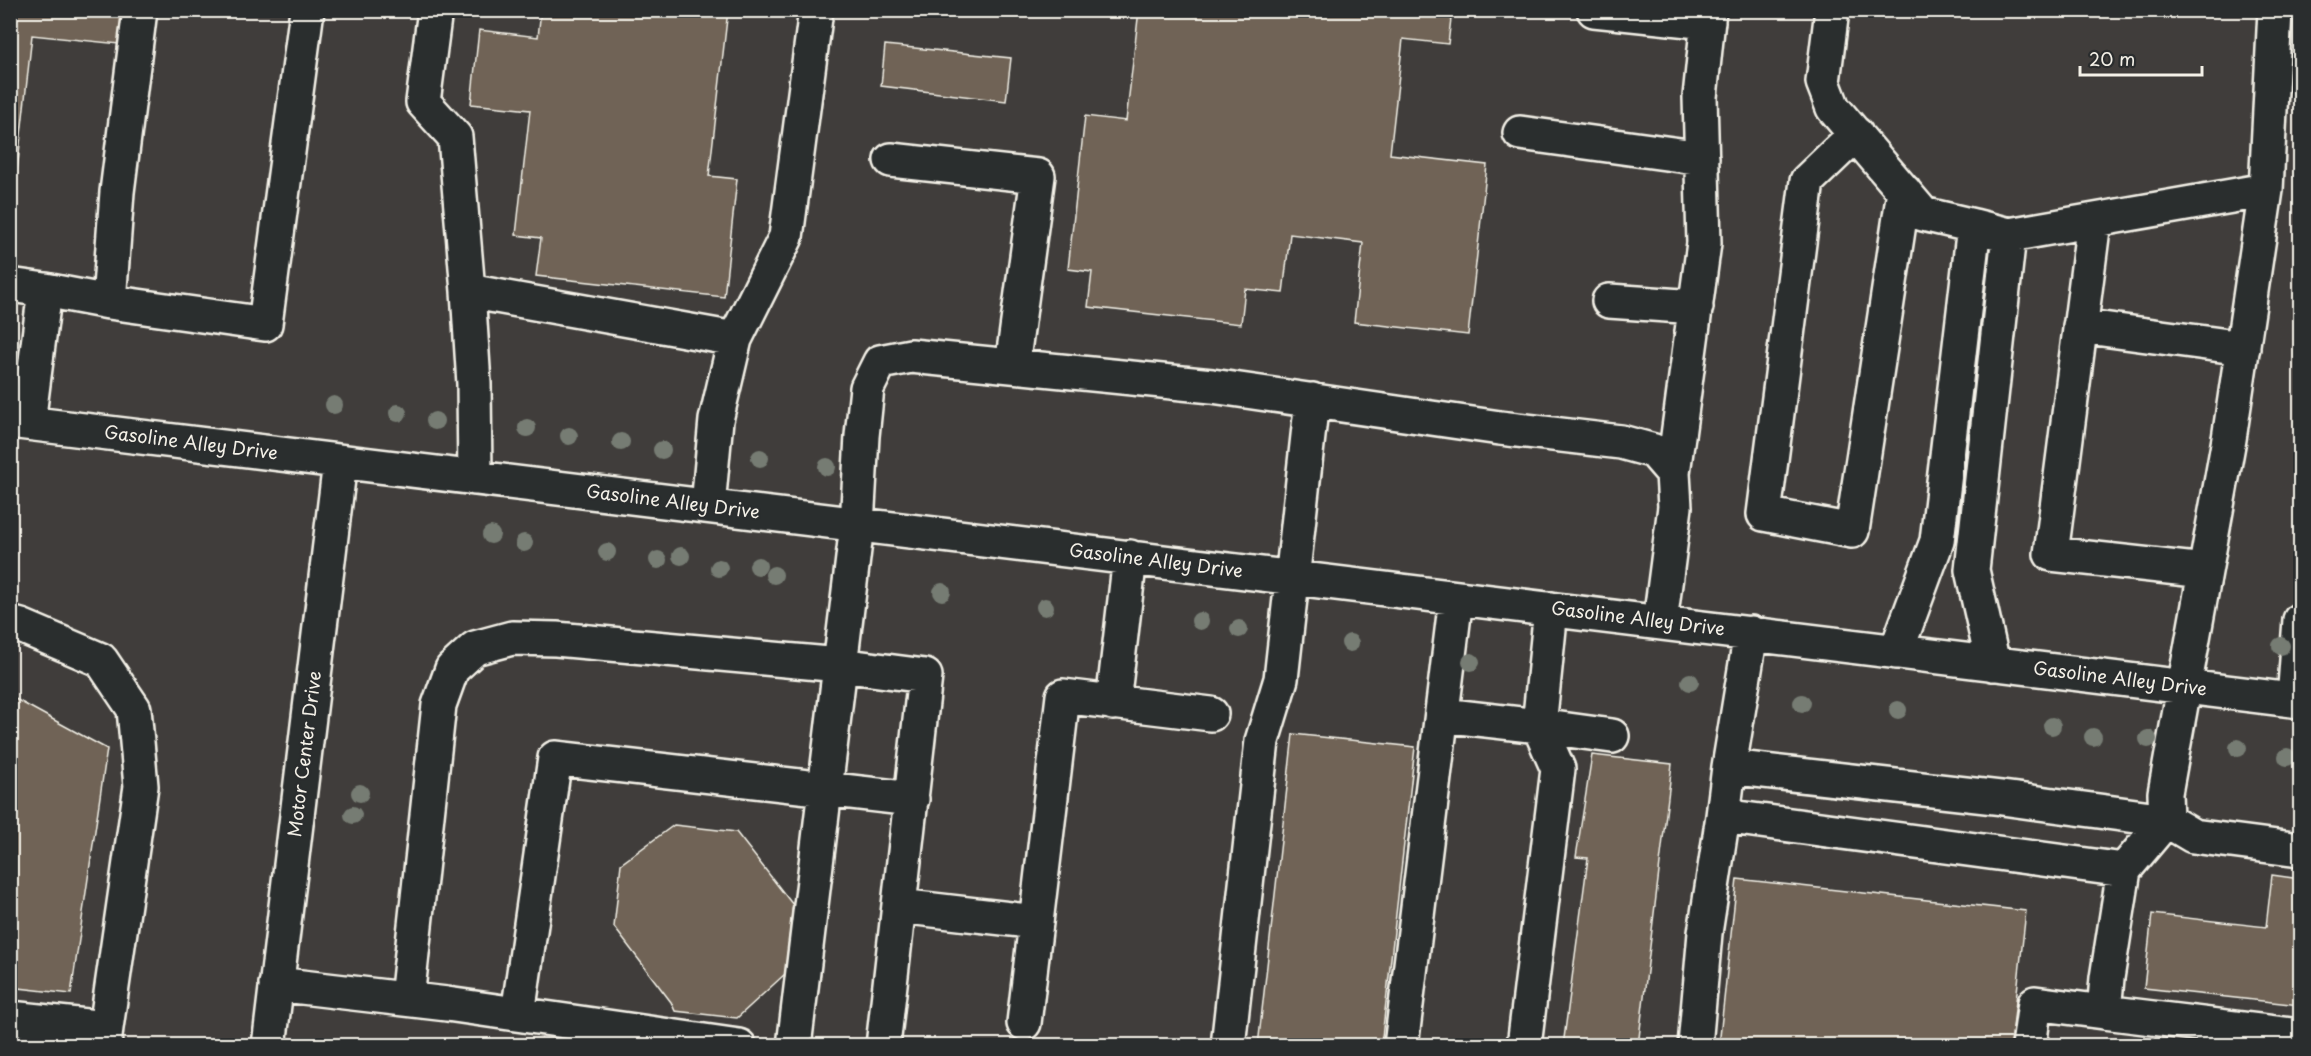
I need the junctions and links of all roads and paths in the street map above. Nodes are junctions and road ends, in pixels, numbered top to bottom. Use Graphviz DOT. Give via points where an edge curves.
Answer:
graph roads {
  1 [pos="140,10"];
  2 [pos="307,10"];
  3 [pos="435,10"];
  4 [pos="816,10"];
  5 [pos="1594,10"];
  6 [pos="1832,10"];
  7 [pos="2275,10"];
  8 [pos="1708,16"];
  9 [pos="1520,133"];
  10 [pos="1856,134"];
  11 [pos="1702,158"];
  12 [pos="891,160"];
  13 [pos="2266,190"];
  14 [pos="1904,191"];
  15 [pos="2094,221"];
  16 [pos="1974,226"];
  17 [pos="2009,235"];
  18 [pos="10,285"];
  19 [pos="45,290"];
  20 [pos="468,291"];
  21 [pos="1609,301"];
  22 [pos="109,302"];
  23 [pos="1696,307"];
  24 [pos="2080,326"];
  25 [pos="735,339"];
  26 [pos="2243,348"];
  27 [pos="1012,366"];
  28 [pos="1312,400"];
  29 [pos="19,422"];
  30 [pos="340,462"];
  31 [pos="1673,473"];
  32 [pos="475,478"];
  33 [pos="708,506"];
  34 [pos="857,525"];
  35 [pos="1130,558"];
  36 [pos="2205,571"];
  37 [pos="1293,578"];
  38 [pos="1456,598"];
  39 [pos="1551,609"];
  40 [pos="2301,620"];
  41 [pos="1660,622"];
  42 [pos="10,623"];
  43 [pos="1751,633"];
  44 [pos="1896,652"];
  45 [pos="1993,664"];
  46 [pos="840,665"];
  47 [pos="2184,686"];
  48 [pos="2297,700"];
  49 [pos="1113,703"];
  50 [pos="1211,714"];
  51 [pos="1442,715"];
  52 [pos="1539,726"];
  53 [pos="1612,735"];
  54 [pos="1729,767"];
  55 [pos="826,790"];
  56 [pos="912,799"];
  57 [pos="1723,816"];
  58 [pos="2166,820"];
  59 [pos="2301,850"];
  60 [pos="2124,870"];
  61 [pos="899,906"];
  62 [pos="1036,922"];
  63 [pos="276,984"];
  64 [pos="407,999"];
  65 [pos="2104,1012"];
  66 [pos="518,1014"];
  67 [pos="10,1018"];
  68 [pos="1024,1023"];
  69 [pos="2223,1036"];
  70 [pos="2301,1036"];
  71 [pos="105,1037"];
  72 [pos="269,1046"];
  73 [pos="739,1046"];
  74 [pos="794,1046"];
  75 [pos="883,1046"];
  76 [pos="1228,1046"];
  77 [pos="1401,1046"];
  78 [pos="1524,1046"];
  79 [pos="1695,1046"];
  80 [pos="2029,1046"];
  1 -- 22 [label="street" via="117,192"];
  2 -- 22 [label="street" via="265,324"];
  3 -- 20 [label="street" via="423,102 455,137"];
  4 -- 25 [label="street" via="786,237"];
  5 -- 8 [label="street"];
  6 -- 10 [label="street" via="1823,82 1833,108"];
  7 -- 13 [label="street"];
  8 -- 11 [label="street" via="1700,97"];
  9 -- 11 [label="street"];
  10 -- 14 [label="street"];
  10 -- 14 [label="street" via="1807,181 1764,514 1852,531"];
  11 -- 23 [label="street" via="1704,243"];
  12 -- 27 [label="street" via="1038,176"];
  13 -- 15 [label="street"];
  13 -- 26 [label="street"];
  14 -- 16 [label="street" via="1923,214"];
  15 -- 17 [label="street"];
  15 -- 24 [label="street"];
  16 -- 17 [label="street"];
  16 -- 44 [label="street" via="1937,541"];
  17 -- 45 [label="street" via="1972,570"];
  18 -- 19 [label="street"];
  19 -- 22 [label="street"];
  19 -- 29 [label="street"];
  20 -- 25 [label="street"];
  20 -- 32 [label="street"];
  21 -- 23 [label="street"];
  23 -- 31 [label="street"];
  24 -- 26 [label="street"];
  24 -- 36 [label="street" via="2051,554"];
  25 -- 33 [label="street" via="716,420"];
  26 -- 36 [label="street"];
  27 -- 28 [label="street"];
  27 -- 34 [label="street" via="911,356 880,362 867,388"];
  28 -- 31 [label="street" via="1621,442 1654,452"];
  28 -- 37 [label="street"];
  29 -- 30 [label="street, Gasoline Alley Drive"];
  30 -- 32 [label="street, Gasoline Alley Drive"];
  30 -- 63 [label="street, Motor Center Drive"];
  31 -- 41 [label="street" via="1675,507"];
  32 -- 33 [label="street, Gasoline Alley Drive"];
  33 -- 34 [label="street, Gasoline Alley Drive"];
  34 -- 35 [label="street, Gasoline Alley Drive"];
  34 -- 46 [label="street"];
  35 -- 37 [label="street, Gasoline Alley Drive"];
  35 -- 49 [label="street"];
  36 -- 47 [label="street"];
  37 -- 38 [label="street, Gasoline Alley Drive"];
  37 -- 76 [label="street" via="1281,679 1262,741"];
  38 -- 39 [label="street, Gasoline Alley Drive"];
  38 -- 51 [label="street"];
  39 -- 41 [label="street, Gasoline Alley Drive"];
  39 -- 52 [label="street"];
  40 -- 48 [label="street"];
  41 -- 43 [label="street, Gasoline Alley Drive"];
  42 -- 71 [label="street" via="101,660 134,709 141,786"];
  43 -- 44 [label="street, Gasoline Alley Drive"];
  43 -- 54 [label="street"];
  44 -- 45 [label="street, Gasoline Alley Drive"];
  45 -- 47 [label="street, Gasoline Alley Drive"];
  46 -- 55 [label="street"];
  46 -- 56 [label="street" via="926,676"];
  46 -- 64 [label="street" via="556,639 512,638 475,648 452,669 439,705"];
  47 -- 48 [label="street, Gasoline Alley Drive"];
  47 -- 58 [label="street" via="2165,793"];
  49 -- 50 [label="street"];
  49 -- 62 [label="street" via="1063,696"];
  51 -- 52 [label="street"];
  51 -- 77 [label="street"];
  52 -- 53 [label="street"];
  52 -- 78 [label="street" via="1558,769"];
  54 -- 57 [label="street"];
  54 -- 58 [label="street"];
  55 -- 56 [label="street"];
  55 -- 66 [label="street" via="555,758"];
  55 -- 74 [label="street"];
  56 -- 61 [label="street"];
  57 -- 60 [label="street"];
  57 -- 79 [label="street" via="1705,933"];
  58 -- 59 [label="street" via="2193,836"];
  58 -- 60 [label="street"];
  60 -- 65 [label="street"];
  61 -- 62 [label="street"];
  61 -- 75 [label="street"];
  62 -- 68 [label="street"];
  63 -- 64 [label="street"];
  63 -- 72 [label="street, Motor Center Drive"];
  64 -- 66 [label="street"];
  65 -- 69 [label="street"];
  65 -- 80 [label="street" via="2035,1003"];
  66 -- 73 [label="street"];
  67 -- 71 [label="street"];
  69 -- 70 [label="street"];
}
